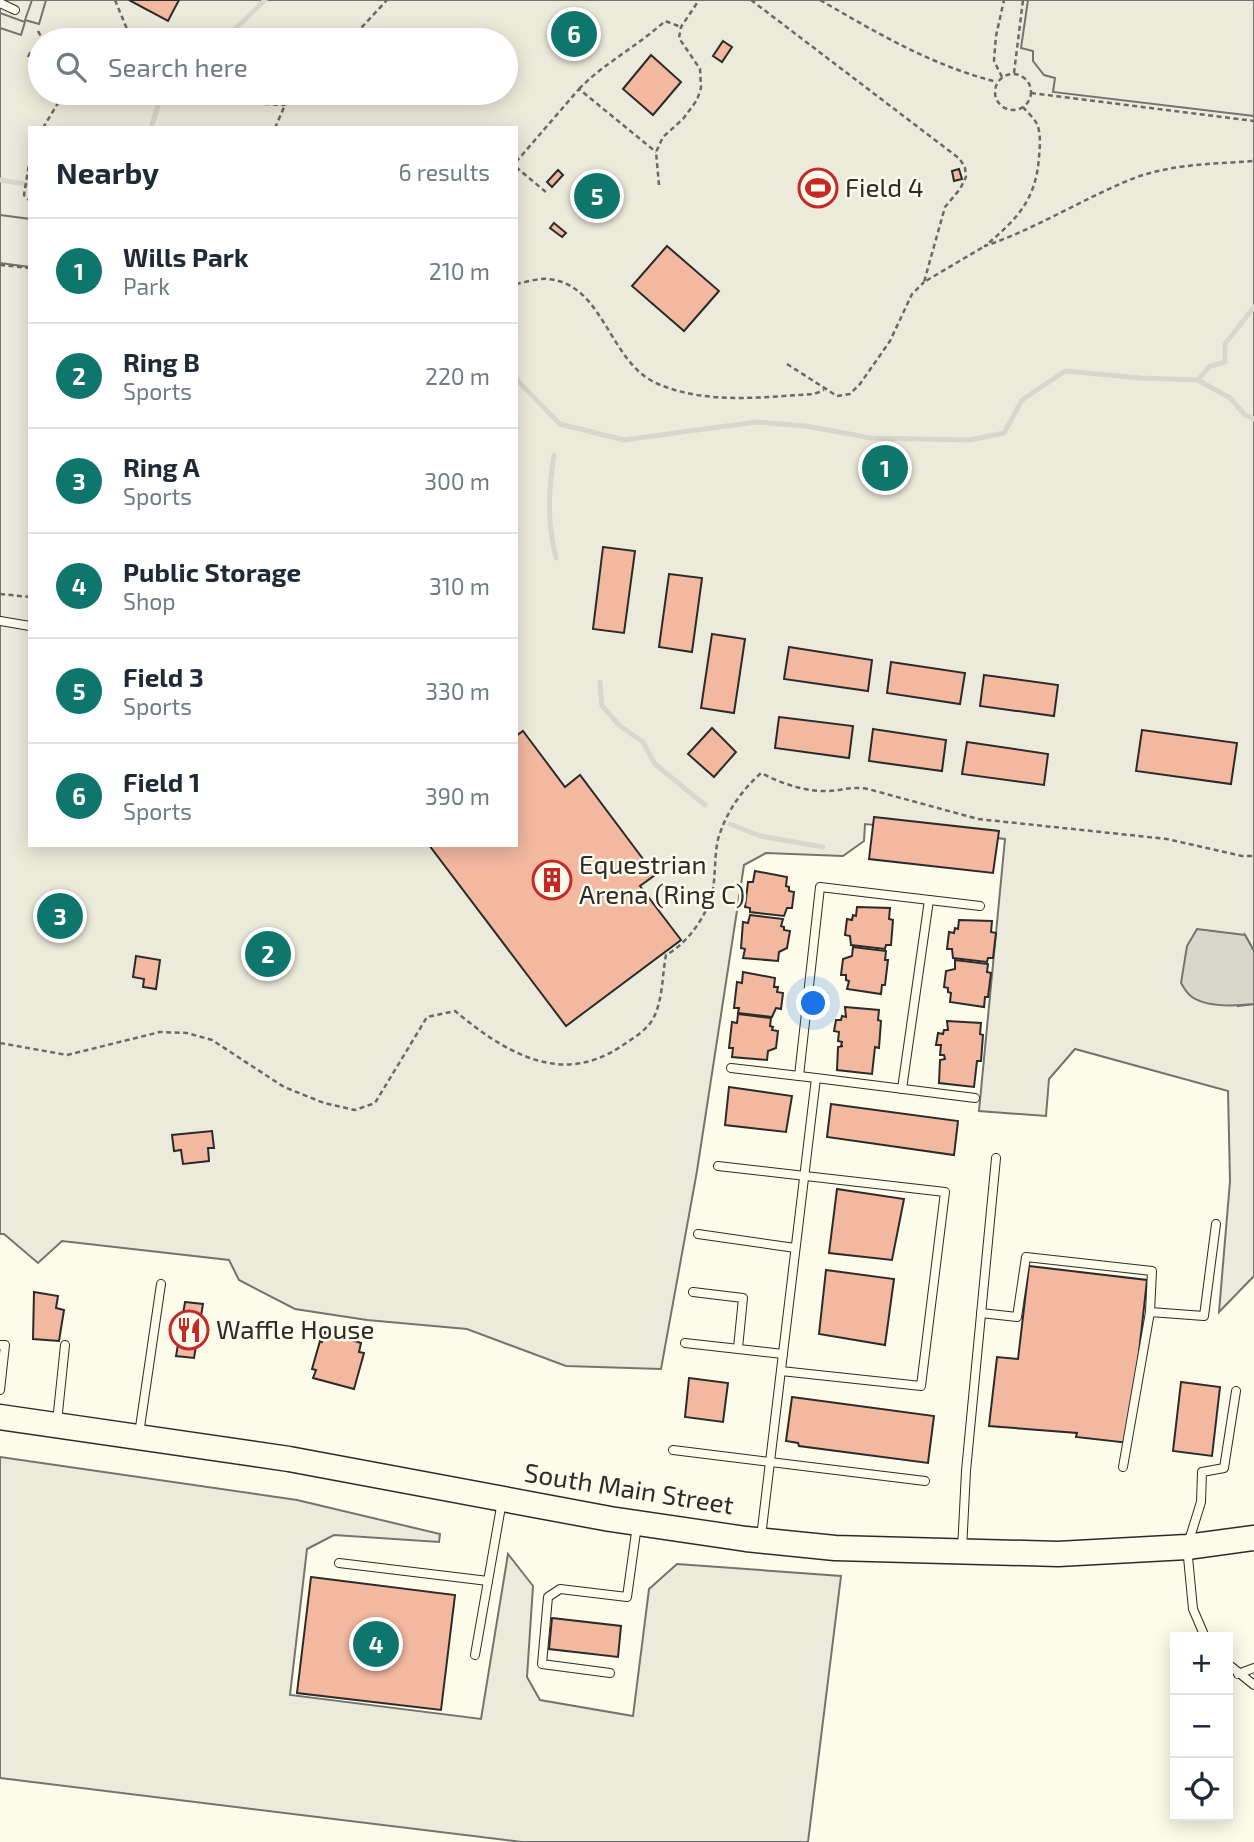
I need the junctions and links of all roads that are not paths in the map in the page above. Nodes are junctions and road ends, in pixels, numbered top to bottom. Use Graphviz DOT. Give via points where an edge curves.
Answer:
graph roads {
  1 [pos="0,4"];
  2 [pos="15,10"];
  3 [pos="0,621"];
  4 [pos="28,626"];
  5 [pos="929,900"];
  6 [pos="980,906"];
  7 [pos="731,1068"];
  8 [pos="799,1076"];
  9 [pos="816,1078"];
  10 [pos="902,1089"];
  11 [pos="975,1098"];
  12 [pos="996,1158"];
  13 [pos="718,1166"];
  14 [pos="804,1176"];
  15 [pos="1216,1224"];
  16 [pos="698,1234"];
  17 [pos="795,1248"];
  18 [pos="161,1284"];
  19 [pos="693,1293"];
  20 [pos="1150,1312"];
  21 [pos="981,1313"];
  22 [pos="685,1343"];
  23 [pos="0,1345"];
  24 [pos="65,1345"];
  25 [pos="738,1349"];
  26 [pos="783,1354"];
  27 [pos="781,1371"];
  28 [pos="0,1390"];
  29 [pos="1236,1391"];
  30 [pos="0,1417"];
  31 [pos="56,1425"];
  32 [pos="138,1437"];
  33 [pos="673,1450"];
  34 [pos="770,1462"];
  35 [pos="1123,1467"];
  36 [pos="925,1481"];
  37 [pos="502,1499"];
  38 [pos="638,1522"];
  39 [pos="1254,1538"];
  40 [pos="761,1540"];
  41 [pos="1187,1547"];
  42 [pos="962,1553"];
  43 [pos="339,1563"];
  44 [pos="488,1581"];
  45 [pos="1203,1632"];
  46 [pos="475,1655"];
  47 [pos="1254,1668"];
  48 [pos="1233,1669"];
  49 [pos="610,1673"];
  50 [pos="1238,1674"];
  51 [pos="1254,1685"];
  1 -- 2 [label="lane"];
  3 -- 4 [label="lane"];
  5 -- 6 [label="lane"];
  5 -- 8 [label="lane" via="820,887"];
  5 -- 10 [label="lane"];
  7 -- 8 [label="lane"];
  8 -- 9 [label="lane"];
  9 -- 10 [label="lane"];
  9 -- 14 [label="lane"];
  10 -- 11 [label="lane"];
  12 -- 21 [label="lane"];
  13 -- 14 [label="lane"];
  14 -- 17 [label="lane"];
  14 -- 27 [label="lane" via="945,1192 921,1386"];
  15 -- 20 [label="lane" via="1204,1316"];
  16 -- 17 [label="lane"];
  17 -- 26 [label="lane"];
  18 -- 32 [label="lane"];
  19 -- 25 [label="lane" via="743,1298"];
  20 -- 21 [label="lane" via="1152,1271 1026,1258 1017,1317"];
  20 -- 35 [label="lane"];
  21 -- 42 [label="lane"];
  22 -- 25 [label="lane"];
  23 -- 28 [label="lane" via="5,1345"];
  24 -- 31 [label="lane"];
  25 -- 26 [label="lane"];
  26 -- 27 [label="lane"];
  27 -- 34 [label="lane"];
  29 -- 41 [label="lane" via="1224,1468 1202,1472 1201,1502"];
  30 -- 31 [label="highway, South Main Street"];
  31 -- 32 [label="highway, South Main Street"];
  32 -- 37 [label="highway, South Main Street" via="289,1459"];
  33 -- 34 [label="lane"];
  34 -- 36 [label="lane"];
  34 -- 40 [label="lane"];
  37 -- 38 [label="highway, South Main Street"];
  37 -- 44 [label="lane"];
  38 -- 40 [label="highway, South Main Street"];
  38 -- 49 [label="lane" via="627,1597 560,1589 548,1597 542,1664"];
  39 -- 41 [label="highway, South Main Street"];
  40 -- 42 [label="highway, South Main Street"];
  41 -- 42 [label="highway, South Main Street" via="1058,1554"];
  41 -- 45 [label="lane" via="1193,1609"];
  43 -- 44 [label="lane"];
  44 -- 46 [label="lane"];
  47 -- 50 [label="lane"];
  48 -- 50 [label="lane"];
  50 -- 51 [label="lane"];
}
